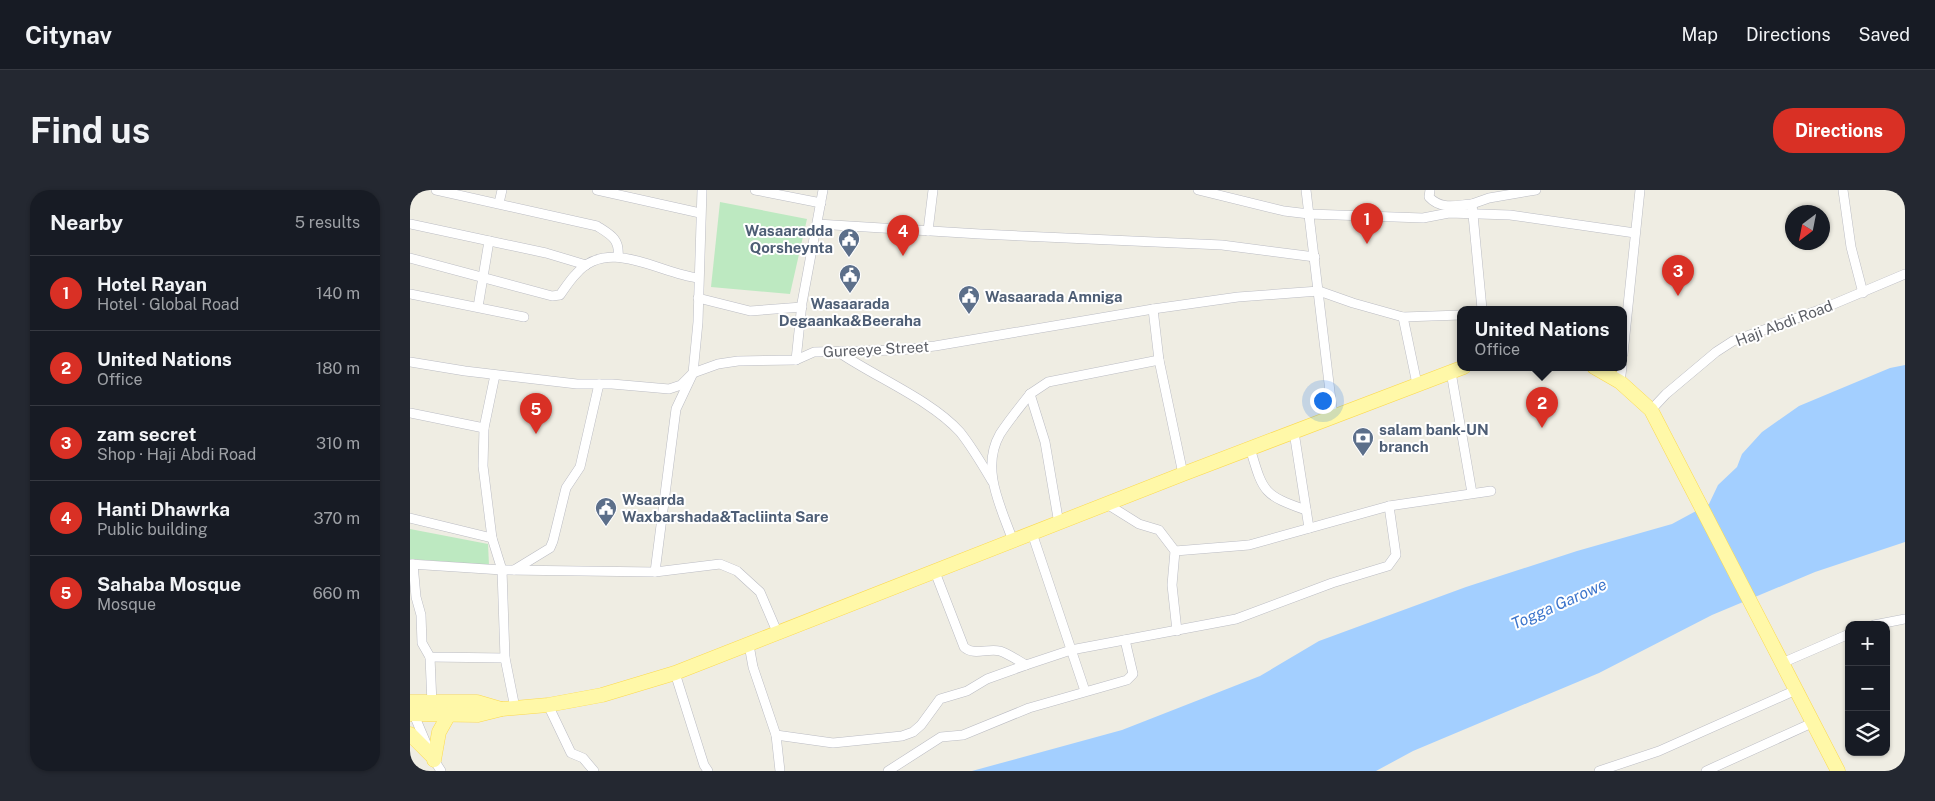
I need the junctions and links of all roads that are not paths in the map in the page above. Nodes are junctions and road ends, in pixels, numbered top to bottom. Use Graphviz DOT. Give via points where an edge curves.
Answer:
graph roads {
  1 [pos="436,190"];
  2 [pos="502,190"];
  3 [pos="597,190"];
  4 [pos="702,190"];
  5 [pos="755,190"];
  6 [pos="823,190"];
  7 [pos="933,190"];
  8 [pos="1198,190"];
  9 [pos="1306,190"];
  10 [pos="1430,190"];
  11 [pos="1536,190"];
  12 [pos="1640,190"];
  13 [pos="1843,190"];
  14 [pos="499,203"];
  15 [pos="821,203"];
  16 [pos="1472,208"];
  17 [pos="700,213"];
  18 [pos="1309,214"];
  19 [pos="410,224"];
  20 [pos="817,224"];
  21 [pos="928,231"];
  22 [pos="1636,233"];
  23 [pos="489,241"];
  24 [pos="618,257"];
  25 [pos="1315,257"];
  26 [pos="410,258"];
  27 [pos="586,265"];
  28 [pos="1905,275"];
  29 [pos="484,277"];
  30 [pos="698,278"];
  31 [pos="1319,291"];
  32 [pos="1863,293"];
  33 [pos="410,294"];
  34 [pos="698,298"];
  35 [pos="1482,306"];
  36 [pos="478,307"];
  37 [pos="802,307"];
  38 [pos="1153,309"];
  39 [pos="1457,315"];
  40 [pos="1402,316"];
  41 [pos="524,317"];
  42 [pos="1627,317"];
  43 [pos="840,353"];
  44 [pos="796,360"];
  45 [pos="1159,360"];
  46 [pos="410,362"];
  47 [pos="1457,369"];
  48 [pos="1458,371"];
  49 [pos="1601,371"];
  50 [pos="1621,371"];
  51 [pos="694,374"];
  52 [pos="495,375"];
  53 [pos="1620,382"];
  54 [pos="599,384"];
  55 [pos="1418,384"];
  56 [pos="1030,394"];
  57 [pos="1651,410"];
  58 [pos="410,413"];
  59 [pos="1334,416"];
  60 [pos="484,428"];
  61 [pos="1294,432"];
  62 [pos="1250,448"];
  63 [pos="1184,474"];
  64 [pos="992,481"];
  65 [pos="1492,491"];
  66 [pos="1472,493"];
  67 [pos="1106,504"];
  68 [pos="1389,506"];
  69 [pos="1306,510"];
  70 [pos="410,518"];
  71 [pos="1059,524"];
  72 [pos="1308,528"];
  73 [pos="1032,533"];
  74 [pos="492,538"];
  75 [pos="1013,541"];
  76 [pos="1174,551"];
  77 [pos="412,564"];
  78 [pos="502,570"];
  79 [pos="512,571"];
  80 [pos="654,572"];
  81 [pos="935,572"];
  82 [pos="1905,619"];
  83 [pos="1890,622"];
  84 [pos="1177,630"];
  85 [pos="778,634"];
  86 [pos="1845,636"];
  87 [pos="1125,640"];
  88 [pos="749,645"];
  89 [pos="1071,650"];
  90 [pos="430,657"];
  91 [pos="505,658"];
  92 [pos="1782,664"];
  93 [pos="1026,665"];
  94 [pos="676,673"];
  95 [pos="1796,690"];
  96 [pos="1085,691"];
  97 [pos="432,704"];
  98 [pos="548,704"];
  99 [pos="411,708"];
  100 [pos="508,708"];
  101 [pos="448,716"];
  102 [pos="1812,723"];
  103 [pos="410,734"];
  104 [pos="776,735"];
  105 [pos="436,762"];
  106 [pos="594,771"];
  107 [pos="708,771"];
  108 [pos="780,771"];
  109 [pos="888,771"];
  110 [pos="1600,771"];
  111 [pos="1706,771"];
  112 [pos="1838,771"];
  1 -- 14 [label="street"];
  2 -- 14 [label="street"];
  3 -- 17 [label="street"];
  4 -- 17 [label="street"];
  5 -- 15 [label="street"];
  6 -- 15 [label="street"];
  7 -- 21 [label="street"];
  8 -- 18 [label="street"];
  9 -- 18 [label="street"];
  10 -- 16 [label="street" via="1429,197 1436,204"];
  11 -- 16 [label="street" via="1489,198"];
  12 -- 22 [label="street"];
  13 -- 32 [label="street" via="1851,247"];
  14 -- 24 [label="street" via="598,226 615,237"];
  15 -- 20 [label="street"];
  16 -- 18 [label="street" via="1423,218"];
  16 -- 22 [label="street"];
  16 -- 35 [label="street"];
  17 -- 30 [label="street"];
  18 -- 25 [label="street"];
  19 -- 23 [label="street"];
  20 -- 21 [label="street"];
  20 -- 37 [label="street"];
  21 -- 25 [label="street" via="1222,244"];
  22 -- 42 [label="street"];
  23 -- 27 [label="street"];
  23 -- 29 [label="street"];
  24 -- 27 [label="street" via="606,256"];
  24 -- 30 [label="street"];
  25 -- 31 [label="street"];
  26 -- 29 [label="street"];
  27 -- 29 [label="street" via="560,295 552,296"];
  28 -- 32 [label="street, Haji Abdi Road"];
  29 -- 36 [label="street"];
  30 -- 34 [label="street"];
  31 -- 38 [label="street, Gureeye Street" via="1238,297"];
  31 -- 40 [label="street"];
  31 -- 59 [label="street"];
  32 -- 57 [label="street, Haji Abdi Road" via="1733,341 1666,394"];
  33 -- 36 [label="street"];
  34 -- 37 [label="street" via="750,311"];
  34 -- 51 [label="street"];
  36 -- 41 [label="street"];
  37 -- 44 [label="street"];
  38 -- 43 [label="street, Gureeye Street" via="944,345"];
  38 -- 45 [label="street"];
  39 -- 40 [label="street"];
  40 -- 55 [label="street"];
  43 -- 44 [label="street, Gureeye Street" via="814,352"];
  43 -- 64 [label="street" via="940,415 959,432"];
  44 -- 51 [label="street, Gureeye Street" via="738,361 718,364"];
  45 -- 56 [label="street" via="1048,382"];
  45 -- 63 [label="street"];
  46 -- 52 [label="street, Gureeye Street"];
  47 -- 55 [label="main road"];
  48 -- 66 [label="street"];
  49 -- 53 [label="main road"];
  50 -- 53 [label="street"];
  51 -- 54 [label="street, Gureeye Street" via="681,385 669,389"];
  51 -- 80 [label="street" via="676,409"];
  52 -- 54 [label="street, Gureeye Street"];
  52 -- 60 [label="street"];
  53 -- 57 [label="main road"];
  54 -- 79 [label="street" via="580,467 566,488 550,548"];
  55 -- 59 [label="main road"];
  56 -- 64 [label="street" via="998,440"];
  56 -- 71 [label="street" via="1045,442"];
  57 -- 92 [label="main road"];
  58 -- 60 [label="street"];
  59 -- 61 [label="main road"];
  60 -- 74 [label="street" via="483,466"];
  61 -- 62 [label="main road"];
  61 -- 69 [label="street"];
  62 -- 63 [label="main road"];
  62 -- 69 [label="street" via="1261,484 1269,494"];
  63 -- 67 [label="main road"];
  64 -- 75 [label="street"];
  65 -- 66 [label="street"];
  66 -- 68 [label="street"];
  67 -- 71 [label="main road"];
  67 -- 76 [label="street" via="1139,524 1159,530"];
  68 -- 72 [label="street"];
  68 -- 84 [label="street" via="1396,555 1388,566 1236,619"];
  69 -- 72 [label="street"];
  70 -- 74 [label="street"];
  71 -- 73 [label="main road"];
  72 -- 76 [label="street" via="1249,545"];
  73 -- 75 [label="main road"];
  73 -- 89 [label="street"];
  74 -- 78 [label="street"];
  75 -- 81 [label="main road"];
  76 -- 84 [label="street" via="1172,585"];
  77 -- 78 [label="street"];
  77 -- 90 [label="street" via="421,614 422,643"];
  78 -- 79 [label="street"];
  78 -- 91 [label="street"];
  79 -- 80 [label="street"];
  80 -- 85 [label="street" via="720,564 737,571 760,592"];
  81 -- 85 [label="main road"];
  81 -- 93 [label="street" via="964,647 974,652 1000,651"];
  82 -- 83 [label="street"];
  84 -- 87 [label="street"];
  85 -- 88 [label="main road"];
  86 -- 92 [label="street"];
  87 -- 89 [label="street"];
  87 -- 96 [label="street" via="1133,674 1131,678"];
  88 -- 94 [label="main road"];
  88 -- 104 [label="street"];
  89 -- 93 [label="street"];
  89 -- 96 [label="street"];
  90 -- 91 [label="street"];
  90 -- 97 [label="street"];
  91 -- 100 [label="street"];
  92 -- 95 [label="main road"];
  93 -- 104 [label="street" via="987,679 968,692 940,699 921,725 902,736 833,743"];
  94 -- 98 [label="main road" via="602,695"];
  94 -- 107 [label="street"];
  95 -- 102 [label="main road"];
  95 -- 110 [label="street" via="1658,751"];
  96 -- 109 [label="street" via="1009,715 963,735 941,737"];
  97 -- 99 [label="main road"];
  97 -- 100 [label="main road" via="477,702"];
  98 -- 100 [label="main road"];
  98 -- 106 [label="street" via="571,753 583,758"];
  99 -- 101 [label="main road"];
  99 -- 105 [label="street"];
  100 -- 101 [label="main road" via="478,715"];
  101 -- 105 [label="main road" via="438,732"];
  102 -- 111 [label="street"];
  102 -- 112 [label="main road"];
  103 -- 105 [label="main road"];
  104 -- 108 [label="street"];
}
